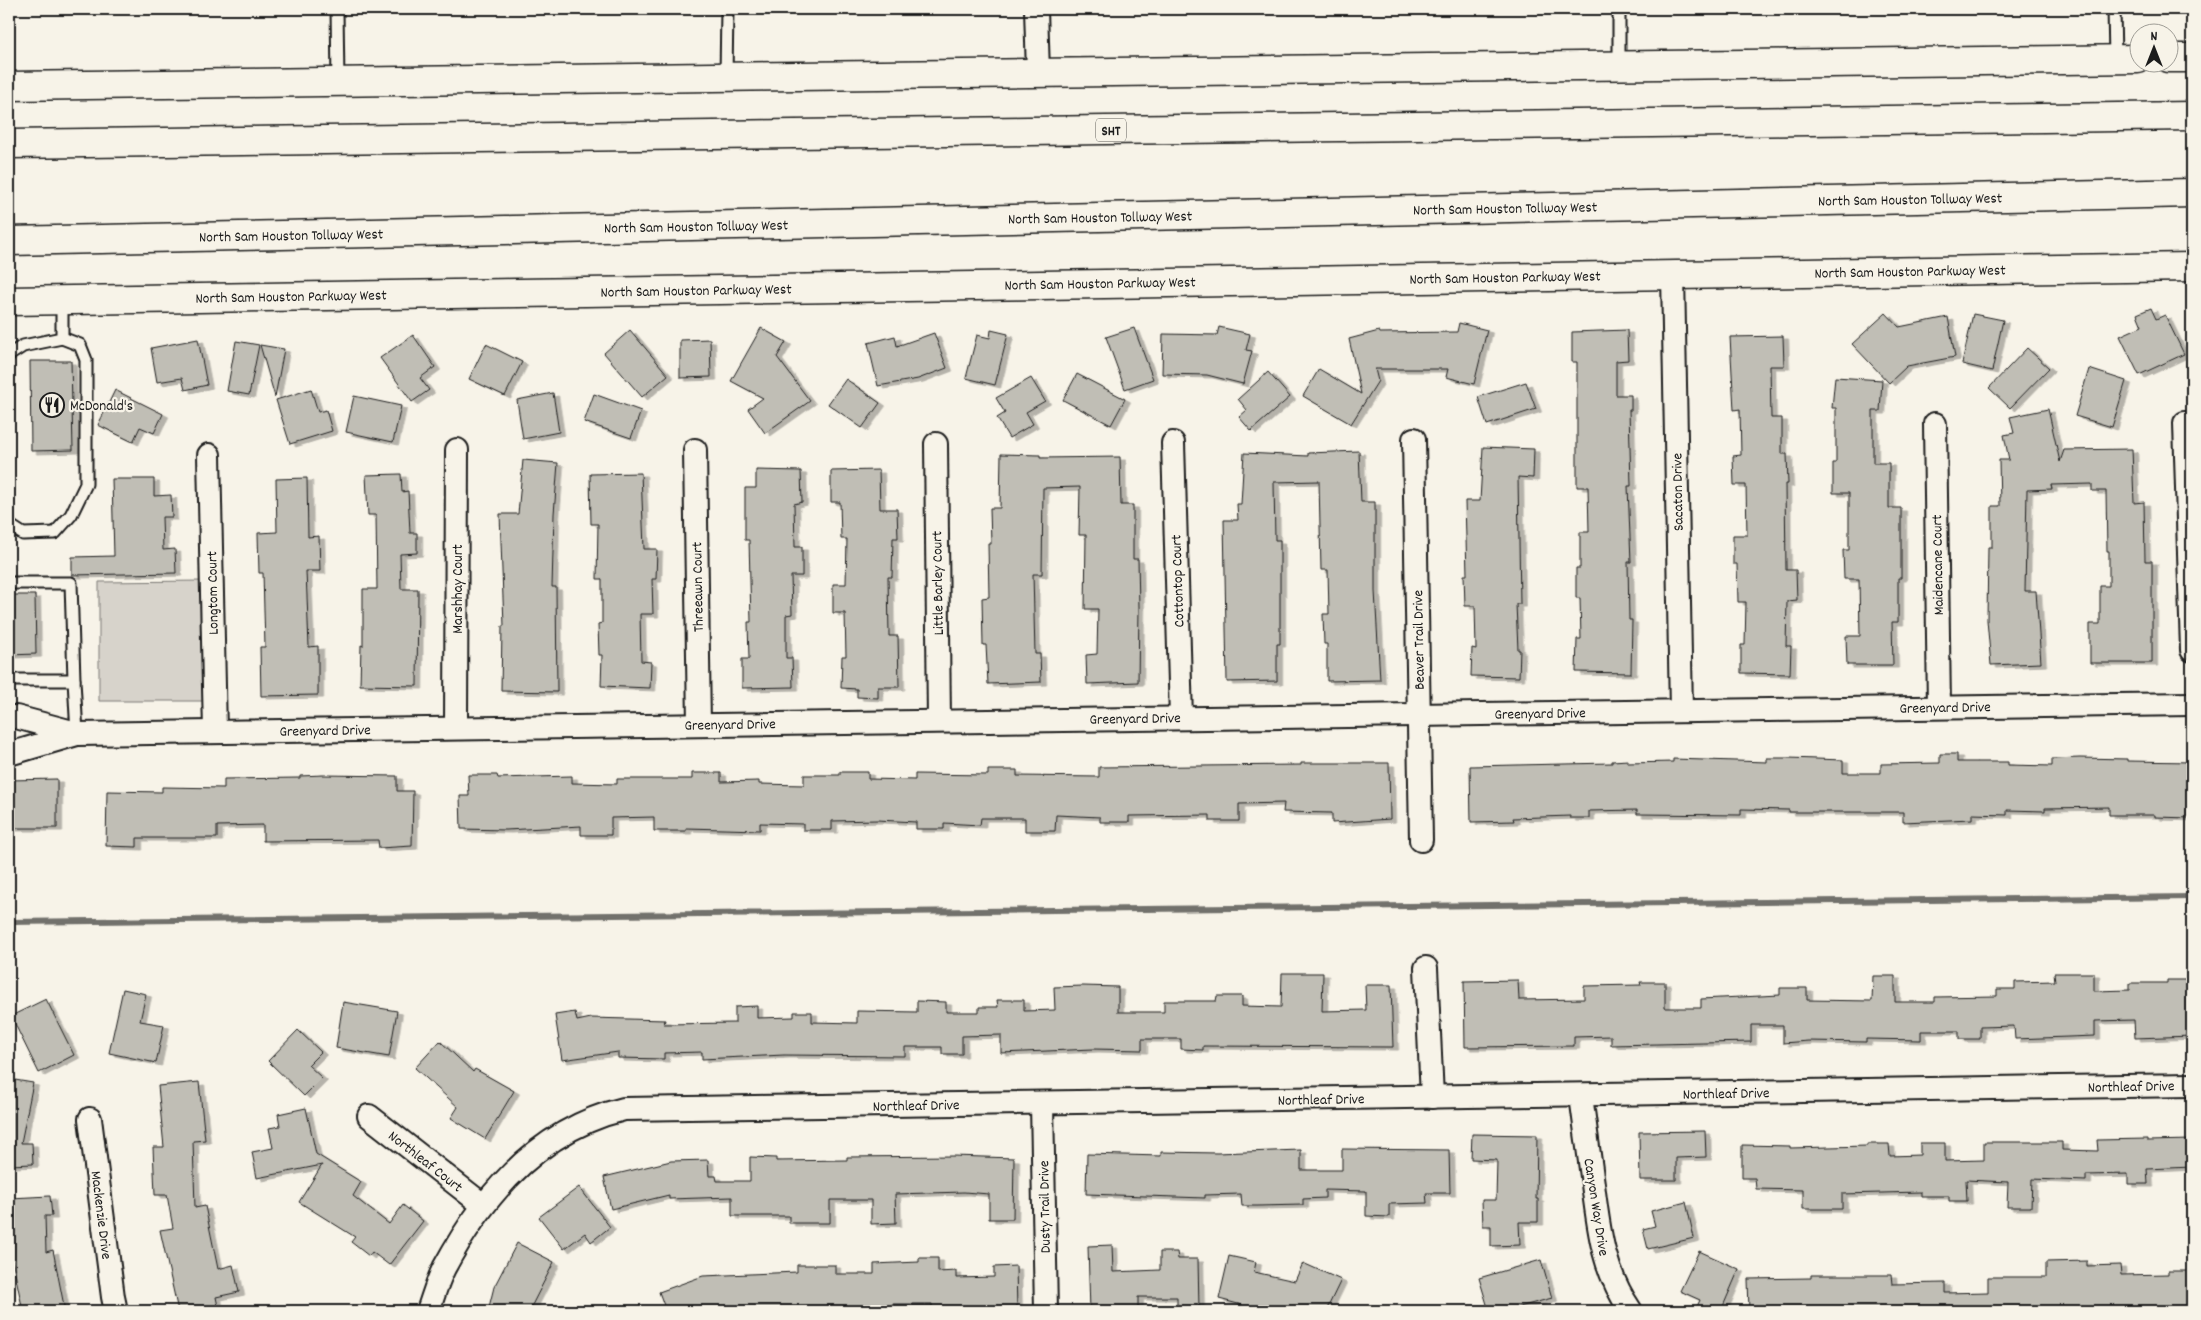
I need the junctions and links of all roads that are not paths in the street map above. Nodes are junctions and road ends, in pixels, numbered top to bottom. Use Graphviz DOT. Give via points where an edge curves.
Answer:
graph roads {
  1 [pos="337,9"];
  2 [pos="727,9"];
  3 [pos="1036,9"];
  4 [pos="1619,9"];
  5 [pos="2114,9"];
  6 [pos="2178,58"];
  7 [pos="2192,58"];
  8 [pos="2127,59"];
  9 [pos="1619,66"];
  10 [pos="1038,73"];
  11 [pos="726,77"];
  12 [pos="338,83"];
  13 [pos="9,86"];
  14 [pos="2192,116"];
  15 [pos="19,144"];
  16 [pos="2192,193"];
  17 [pos="9,241"];
  18 [pos="2192,267"];
  19 [pos="1673,274"];
  20 [pos="62,300"];
  21 [pos="10,301"];
  22 [pos="62,338"];
  23 [pos="9,355"];
  24 [pos="2185,423"];
  25 [pos="1934,424"];
  26 [pos="1414,440"];
  27 [pos="1173,443"];
  28 [pos="936,444"];
  29 [pos="457,450"];
  30 [pos="695,450"];
  31 [pos="209,455"];
  32 [pos="9,525"];
  33 [pos="9,583"];
  34 [pos="2192,650"];
  35 [pos="9,680"];
  36 [pos="74,680"];
  37 [pos="2192,704"];
  38 [pos="1939,707"];
  39 [pos="1681,711"];
  40 [pos="1419,714"];
  41 [pos="9,717"];
  42 [pos="1181,718"];
  43 [pos="939,721"];
  44 [pos="699,725"];
  45 [pos="456,728"];
  46 [pos="215,732"];
  47 [pos="77,734"];
  48 [pos="9,754"];
  49 [pos="1421,840"];
  50 [pos="1426,968"];
  51 [pos="2192,1085"];
  52 [pos="1432,1096"];
  53 [pos="1581,1096"];
  54 [pos="1042,1104"];
  55 [pos="369,1116"];
  56 [pos="90,1119"];
  57 [pos="483,1205"];
  58 [pos="116,1311"];
  59 [pos="428,1311"];
  60 [pos="1046,1311"];
  61 [pos="1631,1311"];
  1 -- 12 [label="lane"];
  2 -- 11 [label="lane"];
  3 -- 10 [label="street"];
  4 -- 9 [label="lane"];
  5 -- 8 [label="lane"];
  6 -- 7 [label="main road"];
  8 -- 9 [label="main road"];
  9 -- 10 [label="main road"];
  10 -- 11 [label="main road"];
  11 -- 12 [label="main road"];
  12 -- 13 [label="main road"];
  14 -- 15 [label="main road, SHT"];
  16 -- 17 [label="main road, North Sam Houston Tollway West"];
  18 -- 19 [label="main road, North Sam Houston Parkway West"];
  19 -- 20 [label="main road, North Sam Houston Parkway West"];
  19 -- 39 [label="street, Sacaton Drive"];
  20 -- 21 [label="main road, North Sam Houston Parkway West"];
  20 -- 22 [label="lane"];
  22 -- 23 [label="lane" via="22,346"];
  22 -- 32 [label="lane" via="80,345 86,360 86,484 71,514 55,533 23,534"];
  24 -- 34 [label="street"];
  25 -- 38 [label="street, Maidencane Court"];
  26 -- 40 [label="street, Beaver Trail Drive"];
  27 -- 42 [label="street, Cottontop Court"];
  28 -- 43 [label="street, Little Barley Court"];
  29 -- 45 [label="street, Marshhay Court"];
  30 -- 44 [label="street, Threeawn Court"];
  31 -- 46 [label="street, Longtom Court"];
  33 -- 36 [label="lane" via="71,583"];
  35 -- 36 [label="lane"];
  36 -- 47 [label="lane"];
  37 -- 38 [label="street, Greenyard Drive"];
  38 -- 39 [label="street, Greenyard Drive"];
  39 -- 40 [label="street, Greenyard Drive"];
  40 -- 42 [label="street, Greenyard Drive"];
  40 -- 49 [label="street, Beaver Trail Drive"];
  41 -- 47 [label="street, Greenyard Drive"];
  42 -- 43 [label="street, Greenyard Drive"];
  43 -- 44 [label="street, Greenyard Drive"];
  44 -- 45 [label="street, Greenyard Drive"];
  45 -- 46 [label="street, Greenyard Drive"];
  46 -- 47 [label="street, Greenyard Drive"];
  47 -- 48 [label="street, Greenyard Drive"];
  50 -- 52 [label="street"];
  51 -- 53 [label="street, Northleaf Drive"];
  52 -- 53 [label="street, Northleaf Drive"];
  52 -- 54 [label="street, Northleaf Drive"];
  53 -- 61 [label="street, Canyon Way Drive" via="1599,1236 1614,1282"];
  54 -- 57 [label="street, Northleaf Drive" via="624,1109 598,1115 552,1139 520,1166"];
  54 -- 60 [label="street, Dusty Trail Drive"];
  55 -- 57 [label="street, Northleaf Court"];
  56 -- 58 [label="street, Mackenzie Drive"];
  57 -- 59 [label="street, Northleaf Drive" via="444,1269"];
}
